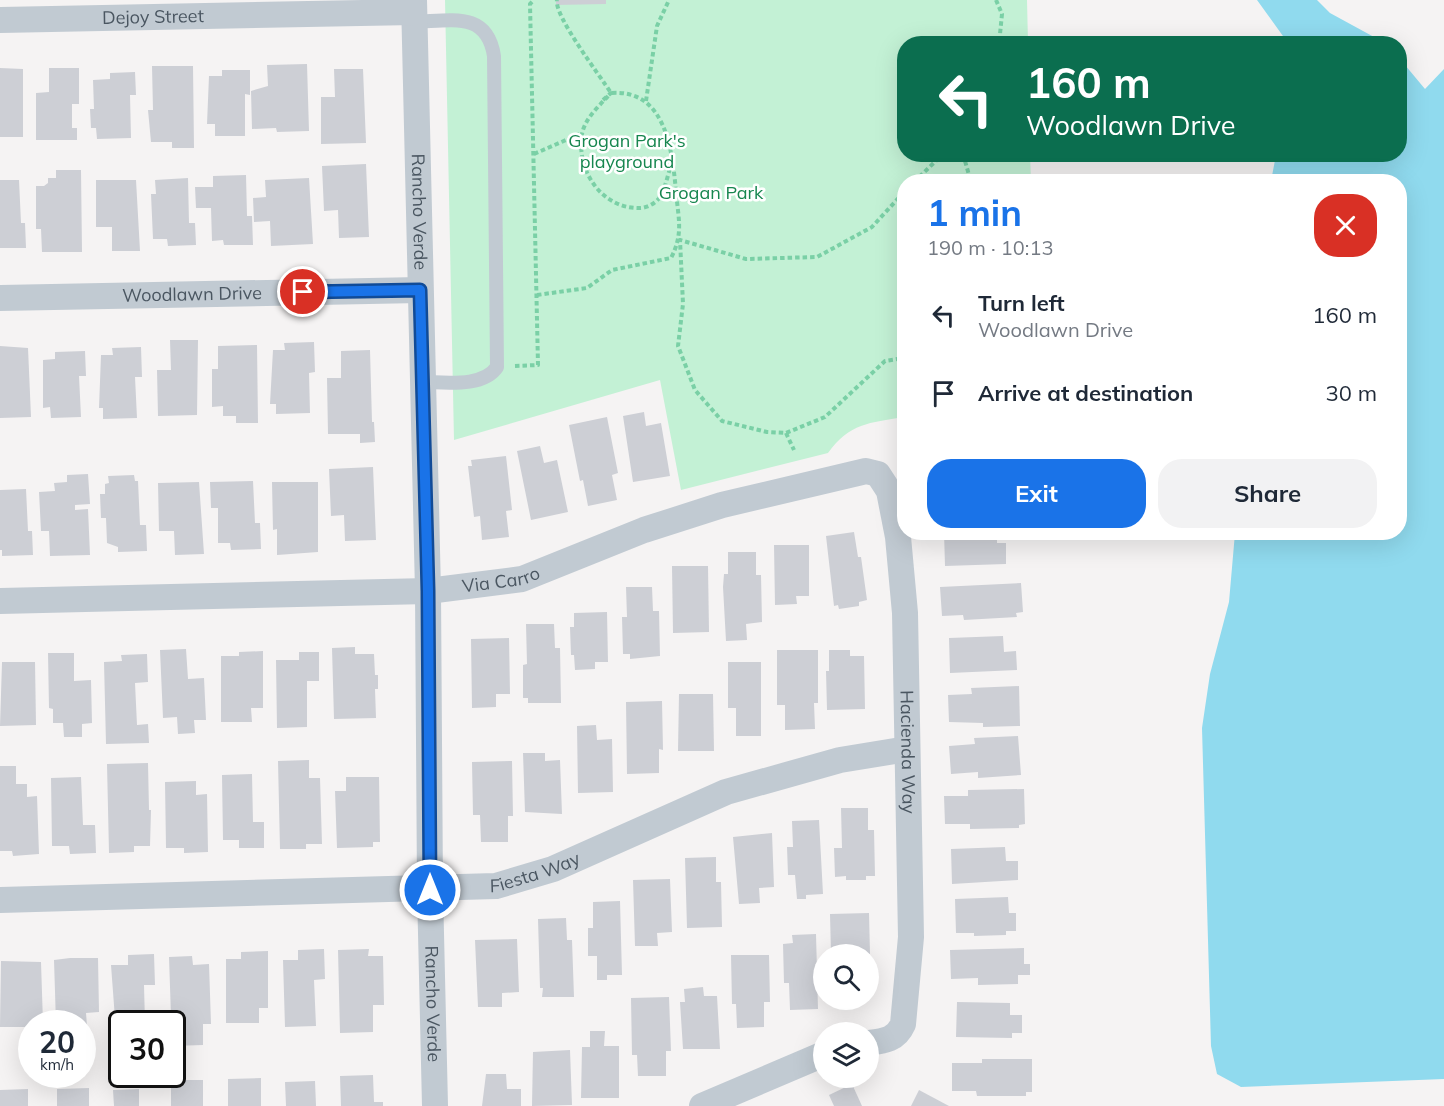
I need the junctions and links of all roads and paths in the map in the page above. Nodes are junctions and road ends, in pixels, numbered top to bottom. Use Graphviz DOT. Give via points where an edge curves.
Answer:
graph roads {
  1 [pos="534,0"];
  2 [pos="557,0"];
  3 [pos="669,0"];
  4 [pos="996,0"];
  5 [pos="414,11"];
  6 [pos="0,20"];
  7 [pos="1000,36"];
  8 [pos="611,93"];
  9 [pos="603,99"];
  10 [pos="645,101"];
  11 [pos="582,134"];
  12 [pos="534,154"];
  13 [pos="673,158"];
  14 [pos="935,162"];
  15 [pos="922,174"];
  16 [pos="897,200"];
  17 [pos="680,240"];
  18 [pos="420,290"];
  19 [pos="0,298"];
  20 [pos="897,359"];
  21 [pos="422,382"];
  22 [pos="786,433"];
  23 [pos="794,450"];
  24 [pos="878,474"];
  25 [pos="897,532"];
  26 [pos="898,540"];
  27 [pos="428,591"];
  28 [pos="0,600"];
  29 [pos="907,749"];
  30 [pos="430,890"];
  31 [pos="0,900"];
  32 [pos="879,1041"];
  33 [pos="813,1059"];
  34 [pos="435,1106"];
  35 [pos="702,1106"];
  1 -- 12 [label="path" via="530,4"];
  2 -- 8 [label="path" via="569,30"];
  3 -- 10 [label="path" via="657,26"];
  4 -- 7 [label="path" via="1002,14"];
  5 -- 6 [label="street, Dejoy Street"];
  5 -- 18 [label="street, Rancho Verde"];
  5 -- 21 [label="lane" via="471,22 486,32 494,56 497,367 483,379"];
  8 -- 9 [label="path"];
  8 -- 10 [label="path" via="628,92"];
  8 -- 11 [label="path" via="592,113"];
  10 -- 13 [label="path" via="668,131"];
  11 -- 12 [label="path"];
  11 -- 13 [label="path" via="588,175 612,203 627,208 645,208 659,199"];
  12 -- 17 [label="path" via="537,295 587,288 612,270 671,258"];
  13 -- 17 [label="path"];
  14 -- 15 [label="path"];
  16 -- 17 [label="path" via="872,227 817,256 746,259"];
  17 -- 22 [label="path" via="683,304 678,346 695,390 722,421"];
  18 -- 19 [label="street, Woodlawn Drive"];
  18 -- 21 [label="street, Rancho Verde"];
  20 -- 22 [label="path" via="885,361 825,417"];
  21 -- 27 [label="street, Rancho Verde"];
  22 -- 23 [label="path"];
  24 -- 25 [label="street, Hacienda Way" via="889,491"];
  24 -- 27 [label="street, Via Carro" via="867,471 722,505 644,530 522,579"];
  26 -- 29 [label="street, Hacienda Way" via="905,613"];
  27 -- 28 [label="street, Via Carro"];
  27 -- 30 [label="street, Rancho Verde"];
  29 -- 30 [label="street, Fiesta Way" via="840,760 726,792 553,869 496,886"];
  29 -- 32 [label="street, Hacienda Way" via="911,937 903,1024 900,1032 889,1040"];
  30 -- 31 [label="street, Fiesta Way"];
  30 -- 34 [label="street, Rancho Verde"];
  33 -- 35 [label="street"];
}
